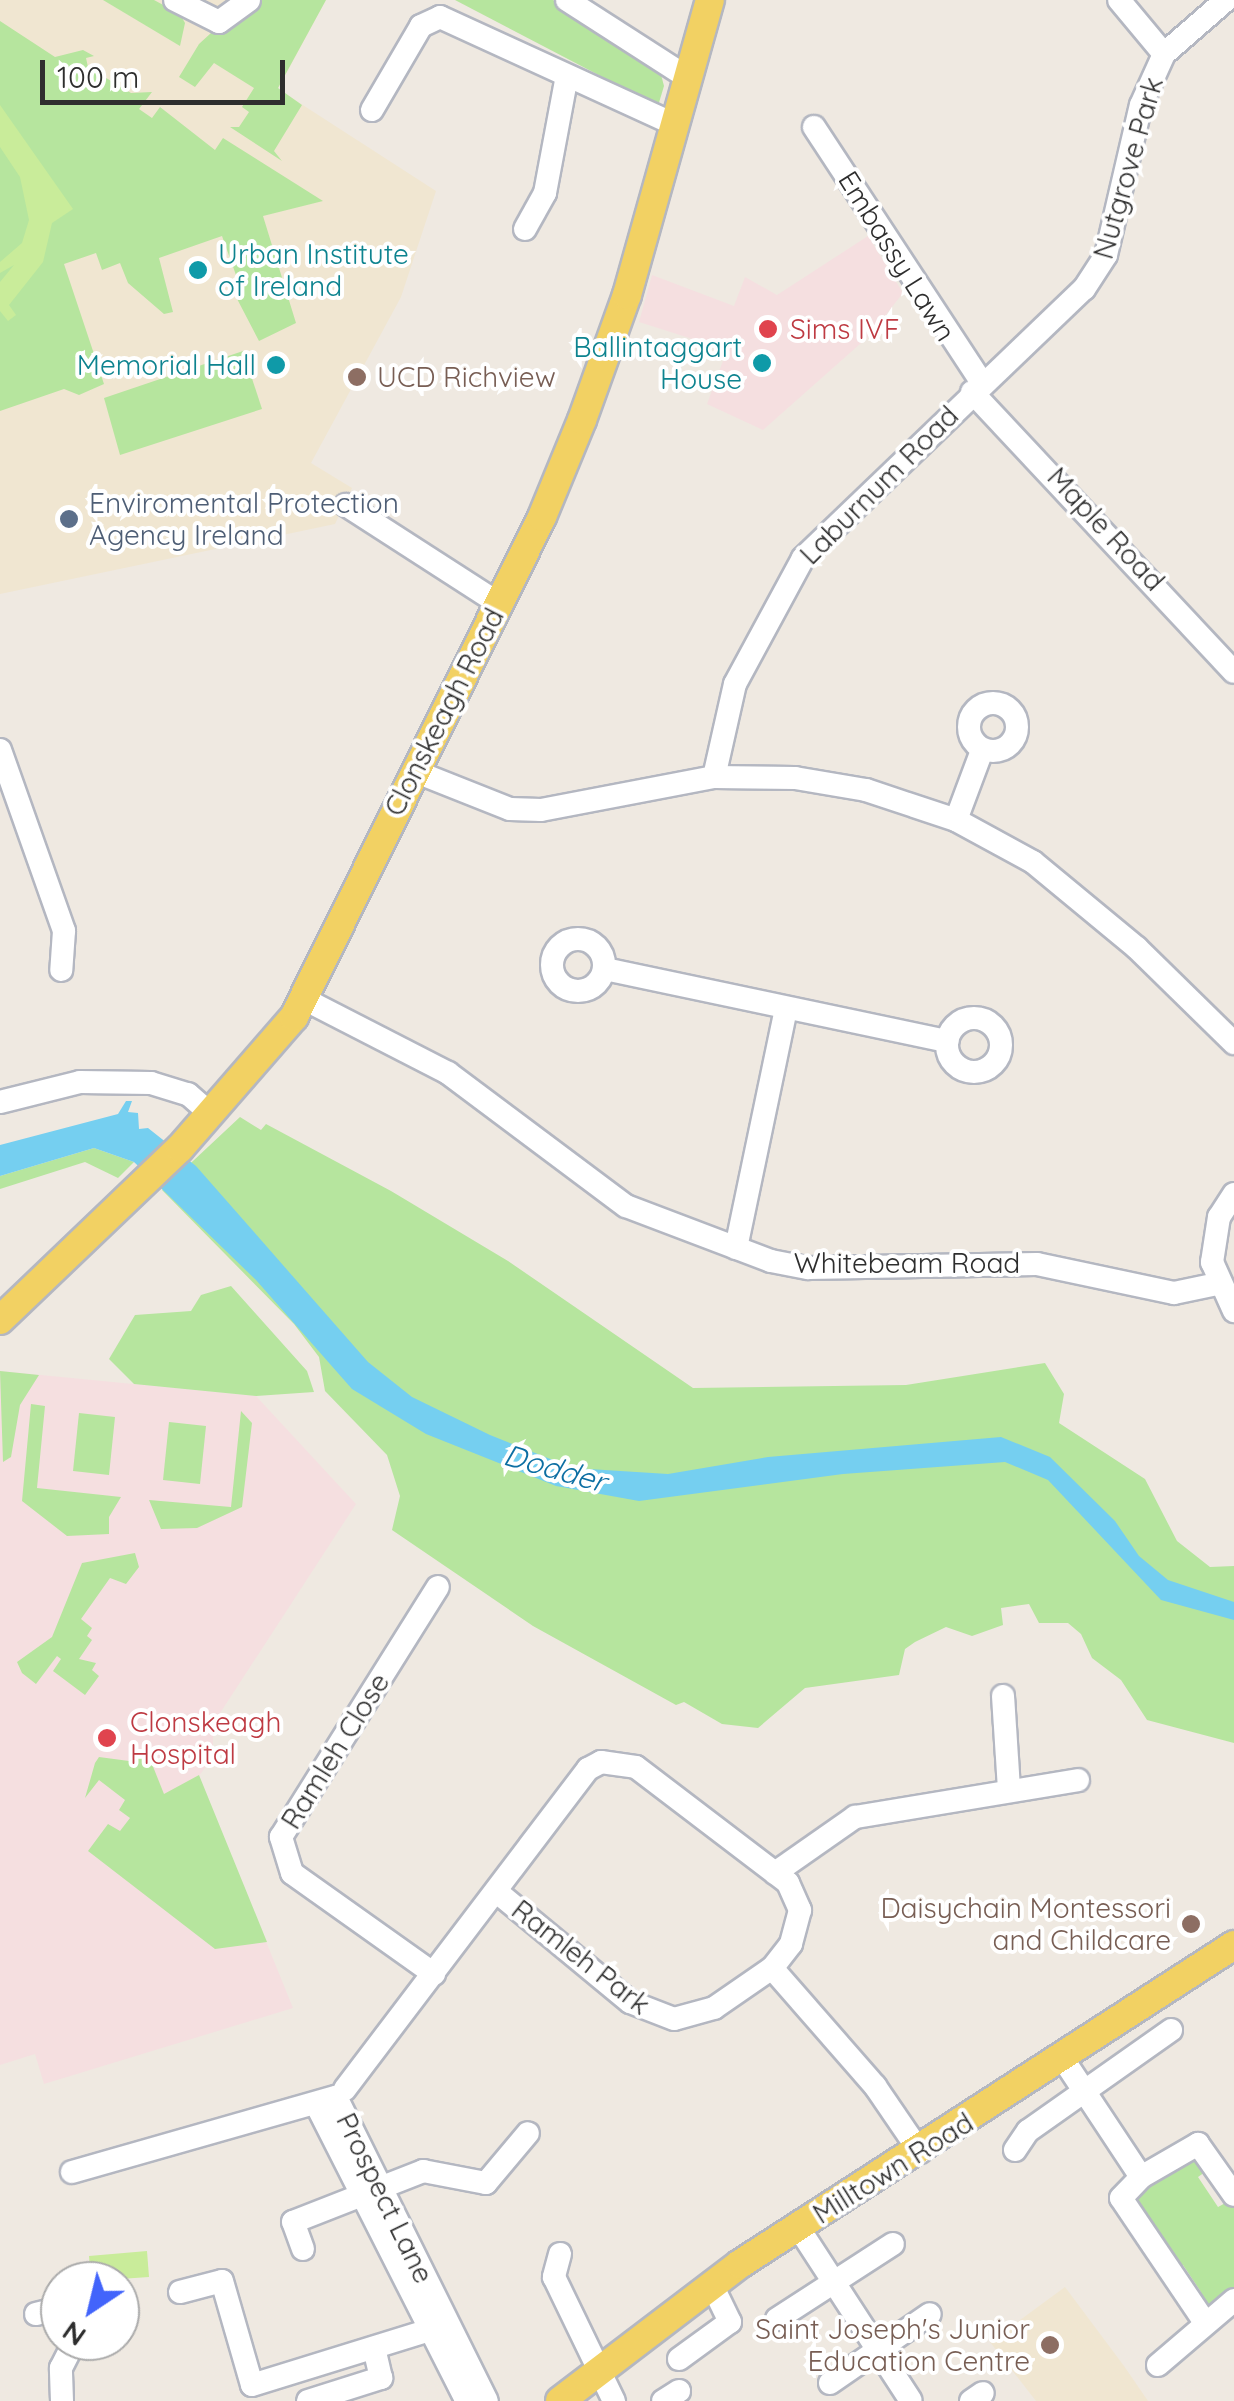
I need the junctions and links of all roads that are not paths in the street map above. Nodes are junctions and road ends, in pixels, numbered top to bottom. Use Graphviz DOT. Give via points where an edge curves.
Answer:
graph roads {
  1 [pos="175,0"];
  2 [pos="250,0"];
  3 [pos="566,0"];
  4 [pos="710,0"];
  5 [pos="1119,0"];
  6 [pos="1226,0"];
  7 [pos="1164,54"];
  8 [pos="567,76"];
  9 [pos="687,77"];
  10 [pos="372,110"];
  11 [pos="674,124"];
  12 [pos="814,127"];
  13 [pos="524,230"];
  14 [pos="1084,289"];
  15 [pos="977,388"];
  16 [pos="346,505"];
  17 [pos="498,603"];
  18 [pos="1234,672"];
  19 [pos="0,750"];
  20 [pos="981,753"];
  21 [pos="414,771"];
  22 [pos="714,777"];
  23 [pos="956,820"];
  24 [pos="605,969"];
  25 [pos="61,970"];
  26 [pos="304,1000"];
  27 [pos="786,1008"];
  28 [pos="948,1041"];
  29 [pos="1234,1043"];
  30 [pos="0,1102"];
  31 [pos="211,1114"];
  32 [pos="1234,1194"];
  33 [pos="736,1248"];
  34 [pos="1218,1284"];
  35 [pos="1234,1311"];
  36 [pos="0,1320"];
  37 [pos="438,1587"];
  38 [pos="1004,1696"];
  39 [pos="1078,1780"];
  40 [pos="1009,1790"];
  41 [pos="775,1873"];
  42 [pos="497,1892"];
  43 [pos="1234,1945"];
  44 [pos="772,1968"];
  45 [pos="434,1974"];
  46 [pos="1171,2030"];
  47 [pos="1063,2059"];
  48 [pos="345,2089"];
  49 [pos="1084,2092"];
  50 [pos="528,2133"];
  51 [pos="1015,2150"];
  52 [pos="920,2152"];
  53 [pos="72,2172"];
  54 [pos="1141,2177"];
  55 [pos="371,2195"];
  56 [pos="1234,2195"];
  57 [pos="798,2228"];
  58 [pos="894,2244"];
  59 [pos="303,2249"];
  60 [pos="560,2254"];
  61 [pos="834,2281"];
  62 [pos="712,2285"];
  63 [pos="180,2292"];
  64 [pos="1234,2300"];
  65 [pos="40,2313"];
  66 [pos="36,2314"];
  67 [pos="930,2314"];
  68 [pos="777,2319"];
  69 [pos="1204,2321"];
  70 [pos="438,2328"];
  71 [pos="374,2348"];
  72 [pos="878,2350"];
  73 [pos="678,2359"];
  74 [pos="64,2361"];
  75 [pos="1158,2364"];
  76 [pos="600,2371"];
  77 [pos="830,2383"];
  78 [pos="254,2393"];
  79 [pos="62,2401"];
  80 [pos="308,2401"];
  81 [pos="467,2401"];
  82 [pos="487,2401"];
  83 [pos="560,2401"];
  84 [pos="614,2401"];
  85 [pos="911,2401"];
  1 -- 2 [label="street" via="219,22"];
  3 -- 9 [label="street"];
  4 -- 9 [label="main road, Clonskeagh Road"];
  5 -- 7 [label="street, Nutgrove Park"];
  6 -- 7 [label="street"];
  7 -- 14 [label="street, Nutgrove Park" via="1128,151 1114,233"];
  8 -- 10 [label="street" via="440,16 421,26"];
  8 -- 11 [label="street"];
  8 -- 13 [label="street" via="545,193"];
  9 -- 11 [label="main road, Clonskeagh Road"];
  11 -- 17 [label="main road, Clonskeagh Road" via="627,295 582,420"];
  12 -- 15 [label="street, Embassy Lawn"];
  14 -- 15 [label="street, Laburnum Road"];
  15 -- 18 [label="street, Maple Road"];
  15 -- 22 [label="street, Laburnum Road" via="803,558 735,684"];
  16 -- 17 [label="street"];
  17 -- 21 [label="main road, Clonskeagh Road"];
  19 -- 25 [label="street" via="61,918"];
  20 -- 23 [label="street"];
  21 -- 22 [label="street" via="522,810"];
  21 -- 26 [label="main road, Clonskeagh Road"];
  22 -- 23 [label="street" via="790,778 866,790"];
  23 -- 29 [label="street" via="1073,893"];
  24 -- 27 [label="street"];
  26 -- 31 [label="main road, Clonskeagh Road"];
  26 -- 33 [label="street, Whitebeam Road" via="448,1073 626,1206"];
  27 -- 28 [label="street"];
  27 -- 33 [label="street"];
  30 -- 31 [label="street" via="80,1082 151,1083 188,1094"];
  31 -- 36 [label="main road, Clonskeagh Road"];
  32 -- 34 [label="street" via="1213,1239"];
  33 -- 34 [label="street, Whitebeam Road" via="808,1268 1033,1264 1174,1293"];
  34 -- 35 [label="street"];
  37 -- 45 [label="street, Ramleh Close" via="280,1838 292,1873"];
  38 -- 40 [label="street"];
  39 -- 40 [label="street"];
  40 -- 41 [label="street" via="855,1817"];
  41 -- 42 [label="street, Ramleh Park" via="636,1767 617,1760 588,1770"];
  41 -- 44 [label="street, Ramleh Park" via="788,1883 800,1910 791,1944"];
  42 -- 44 [label="street, Ramleh Park" via="657,2017 698,2015"];
  42 -- 45 [label="street, Ramleh Park"];
  43 -- 47 [label="main road, Milltown Road"];
  44 -- 52 [label="street" via="874,2086"];
  45 -- 48 [label="street, Ramleh Park"];
  46 -- 49 [label="street"];
  47 -- 49 [label="street"];
  47 -- 52 [label="main road, Milltown Road"];
  49 -- 51 [label="street" via="1028,2131"];
  49 -- 54 [label="street"];
  50 -- 55 [label="street" via="486,2183 423,2171"];
  52 -- 57 [label="main road, Milltown Road"];
  53 -- 55 [label="street, Prospect Lane" via="316,2104"];
  54 -- 56 [label="street" via="1198,2144"];
  54 -- 69 [label="street" via="1123,2192 1122,2205"];
  55 -- 59 [label="street" via="293,2222"];
  55 -- 70 [label="street, Prospect Lane"];
  57 -- 61 [label="street"];
  57 -- 62 [label="main road, Milltown Road"];
  58 -- 61 [label="street"];
  60 -- 76 [label="street" via="554,2277"];
  61 -- 68 [label="street"];
  61 -- 72 [label="street"];
  62 -- 73 [label="street" via="730,2322"];
  62 -- 76 [label="main road, Milltown Road"];
  63 -- 78 [label="street" via="222,2281"];
  64 -- 69 [label="street"];
  65 -- 66 [label="street"];
  67 -- 72 [label="street"];
  69 -- 75 [label="street" via="1184,2347"];
  70 -- 71 [label="street"];
  70 -- 81 [label="street, Prospect Lane"];
  70 -- 82 [label="street, Prospect Lane"];
  71 -- 78 [label="street"];
  71 -- 80 [label="street" via="381,2378"];
  72 -- 77 [label="street"];
  72 -- 85 [label="street"];
  74 -- 79 [label="street"];
  76 -- 83 [label="main road, Milltown Road"];
  76 -- 84 [label="street"];
}
